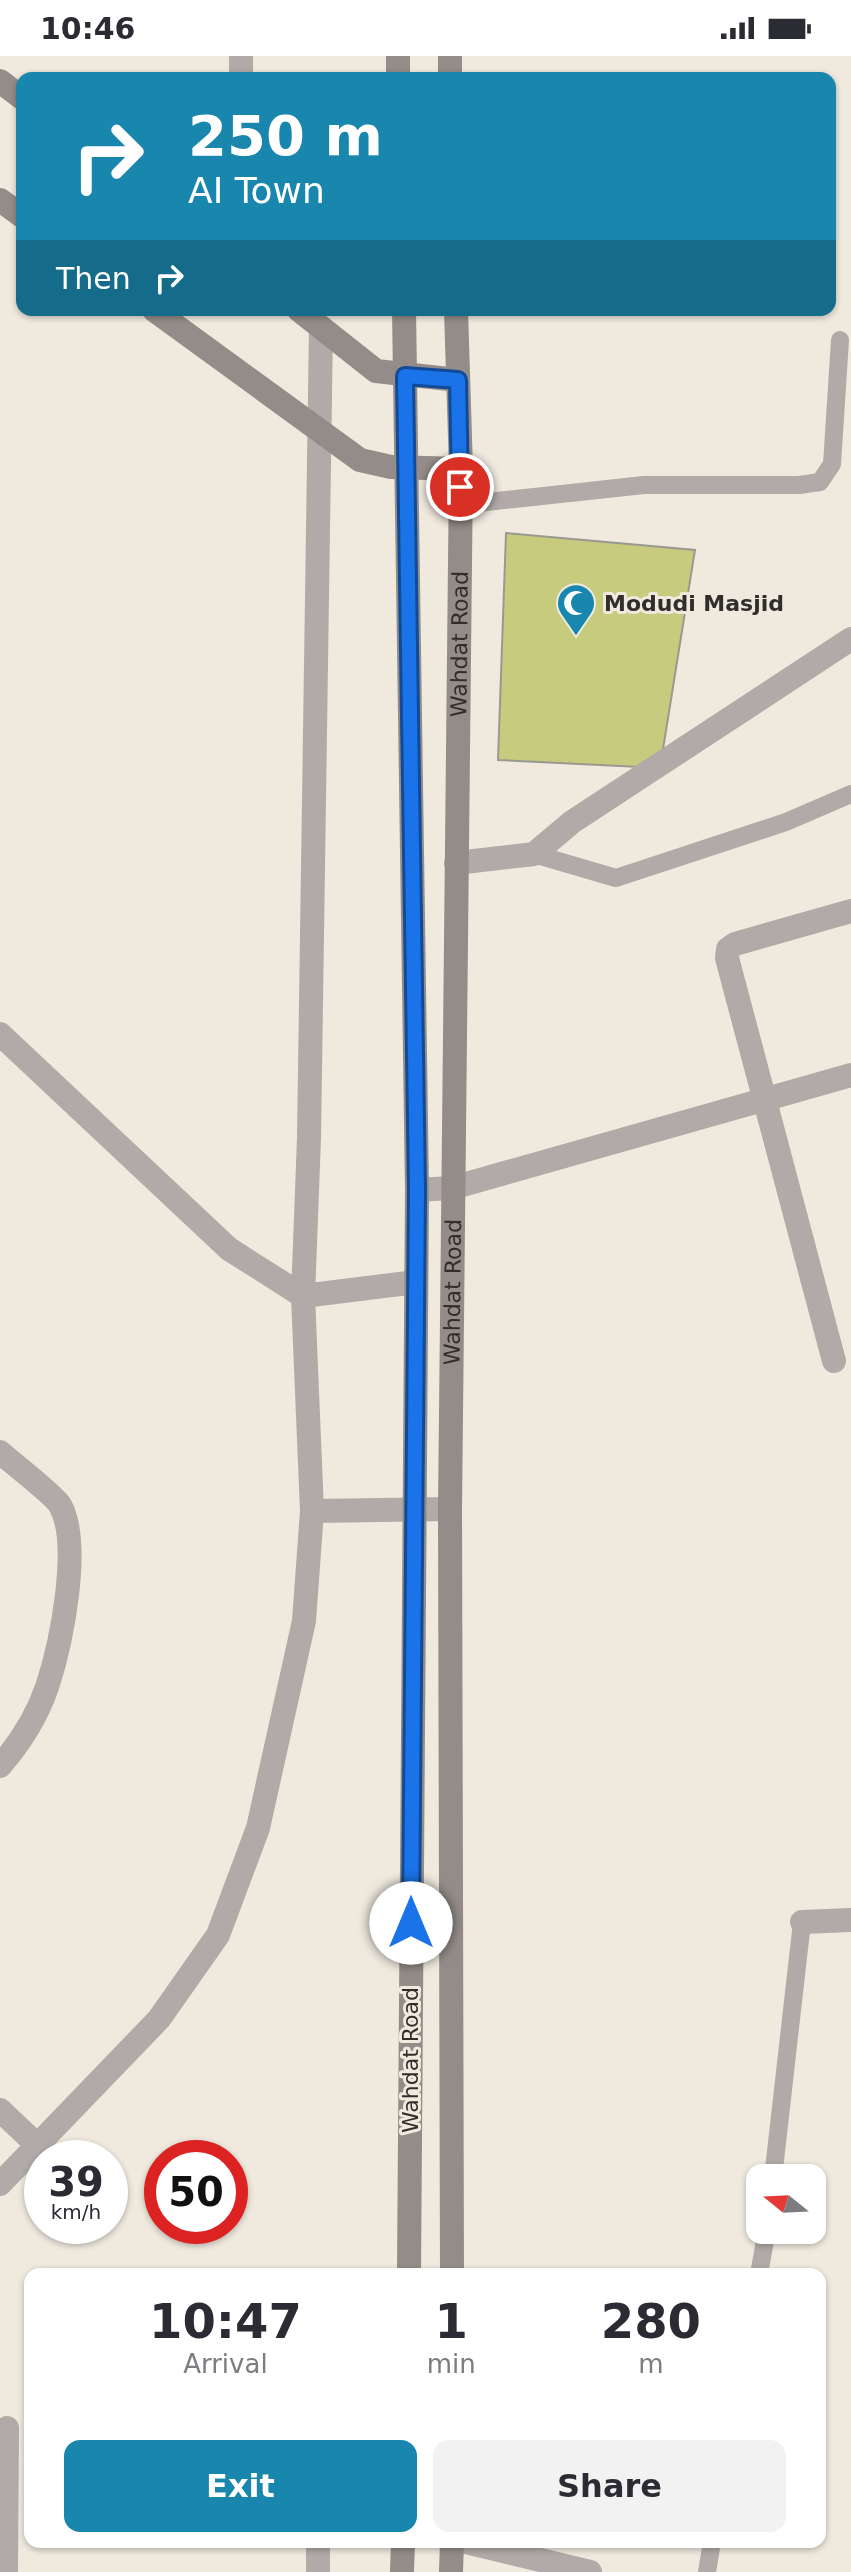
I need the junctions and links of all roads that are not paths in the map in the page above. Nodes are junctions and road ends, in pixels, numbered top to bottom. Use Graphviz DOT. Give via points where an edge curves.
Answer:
graph roads {
  1 [pos="0,81"];
  2 [pos="16,93"];
  3 [pos="162,316"];
  4 [pos="307,316"];
  5 [pos="404,316"];
  6 [pos="456,316"];
  7 [pos="321,327"];
  8 [pos="840,340"];
  9 [pos="405,376"];
  10 [pos="458,380"];
  11 [pos="318,427"];
  12 [pos="408,467"];
  13 [pos="461,469"];
  14 [pos="460,505"];
  15 [pos="851,639"];
  16 [pos="851,794"];
  17 [pos="534,854"];
  18 [pos="456,863"];
  19 [pos="851,911"];
  20 [pos="0,1034"];
  21 [pos="851,1075"];
  22 [pos="764,1099"];
  23 [pos="452,1188"];
  24 [pos="417,1190"];
  25 [pos="416,1282"];
  26 [pos="303,1296"];
  27 [pos="834,1361"];
  28 [pos="0,1452"];
  29 [pos="414,1508"];
  30 [pos="450,1509"];
  31 [pos="312,1511"];
  32 [pos="0,1766"];
  33 [pos="851,1920"];
  34 [pos="802,1922"];
  35 [pos="0,2110"];
  36 [pos="32,2140"];
  37 [pos="40,2140"];
  38 [pos="24,2157"];
  39 [pos="775,2164"];
  40 [pos="0,2184"];
  41 [pos="764,2244"];
  42 [pos="409,2268"];
  43 [pos="452,2268"];
  44 [pos="760,2268"];
  45 [pos="12,2424"];
  46 [pos="318,2548"];
  47 [pos="403,2548"];
  48 [pos="452,2548"];
  49 [pos="491,2548"];
  50 [pos="711,2548"];
  51 [pos="6,2572"];
  52 [pos="318,2572"];
  53 [pos="402,2572"];
  54 [pos="451,2572"];
  55 [pos="590,2572"];
  56 [pos="707,2572"];
  1 -- 2 [label="main road"];
  3 -- 11 [label="main road"];
  4 -- 7 [label="main road"];
  5 -- 9 [label="main road, Wahdat Road"];
  6 -- 10 [label="main road, Wahdat Road"];
  7 -- 9 [label="main road" via="376,371"];
  7 -- 11 [label="street"];
  8 -- 14 [label="lane" via="832,464 820,482 644,485"];
  9 -- 10 [label="main road"];
  9 -- 12 [label="main road, Wahdat Road"];
  10 -- 13 [label="main road, Wahdat Road"];
  11 -- 12 [label="main road" via="360,460"];
  11 -- 26 [label="street"];
  12 -- 13 [label="main road"];
  12 -- 24 [label="main road, Wahdat Road"];
  13 -- 14 [label="main road, Wahdat Road"];
  14 -- 18 [label="main road, Wahdat Road"];
  15 -- 17 [label="street" via="572,822"];
  16 -- 17 [label="lane" via="786,822 616,878"];
  17 -- 18 [label="street"];
  18 -- 23 [label="main road, Wahdat Road"];
  19 -- 22 [label="street" via="728,949"];
  20 -- 26 [label="street" via="229,1249"];
  21 -- 22 [label="street"];
  22 -- 23 [label="street"];
  22 -- 27 [label="street"];
  23 -- 24 [label="street"];
  23 -- 30 [label="main road, Wahdat Road"];
  24 -- 25 [label="main road, Wahdat Road"];
  25 -- 26 [label="street"];
  25 -- 29 [label="main road, Wahdat Road"];
  26 -- 31 [label="street"];
  28 -- 32 [label="street" via="59,1504 71,1544 65,1605 47,1687 21,1741"];
  29 -- 30 [label="street"];
  29 -- 31 [label="street"];
  29 -- 42 [label="main road, Wahdat Road"];
  30 -- 43 [label="main road, Wahdat Road"];
  31 -- 37 [label="street" via="304,1621 279,1742 258,1828 218,1935 159,2019"];
  33 -- 34 [label="street"];
  34 -- 39 [label="lane"];
  35 -- 36 [label="street"];
  38 -- 40 [label="street"];
  41 -- 44 [label="lane"];
  45 -- 51 [label="street"];
  46 -- 52 [label="street"];
  47 -- 53 [label="main road"];
  48 -- 54 [label="main road"];
  49 -- 55 [label="street"];
  50 -- 56 [label="lane"];
}
